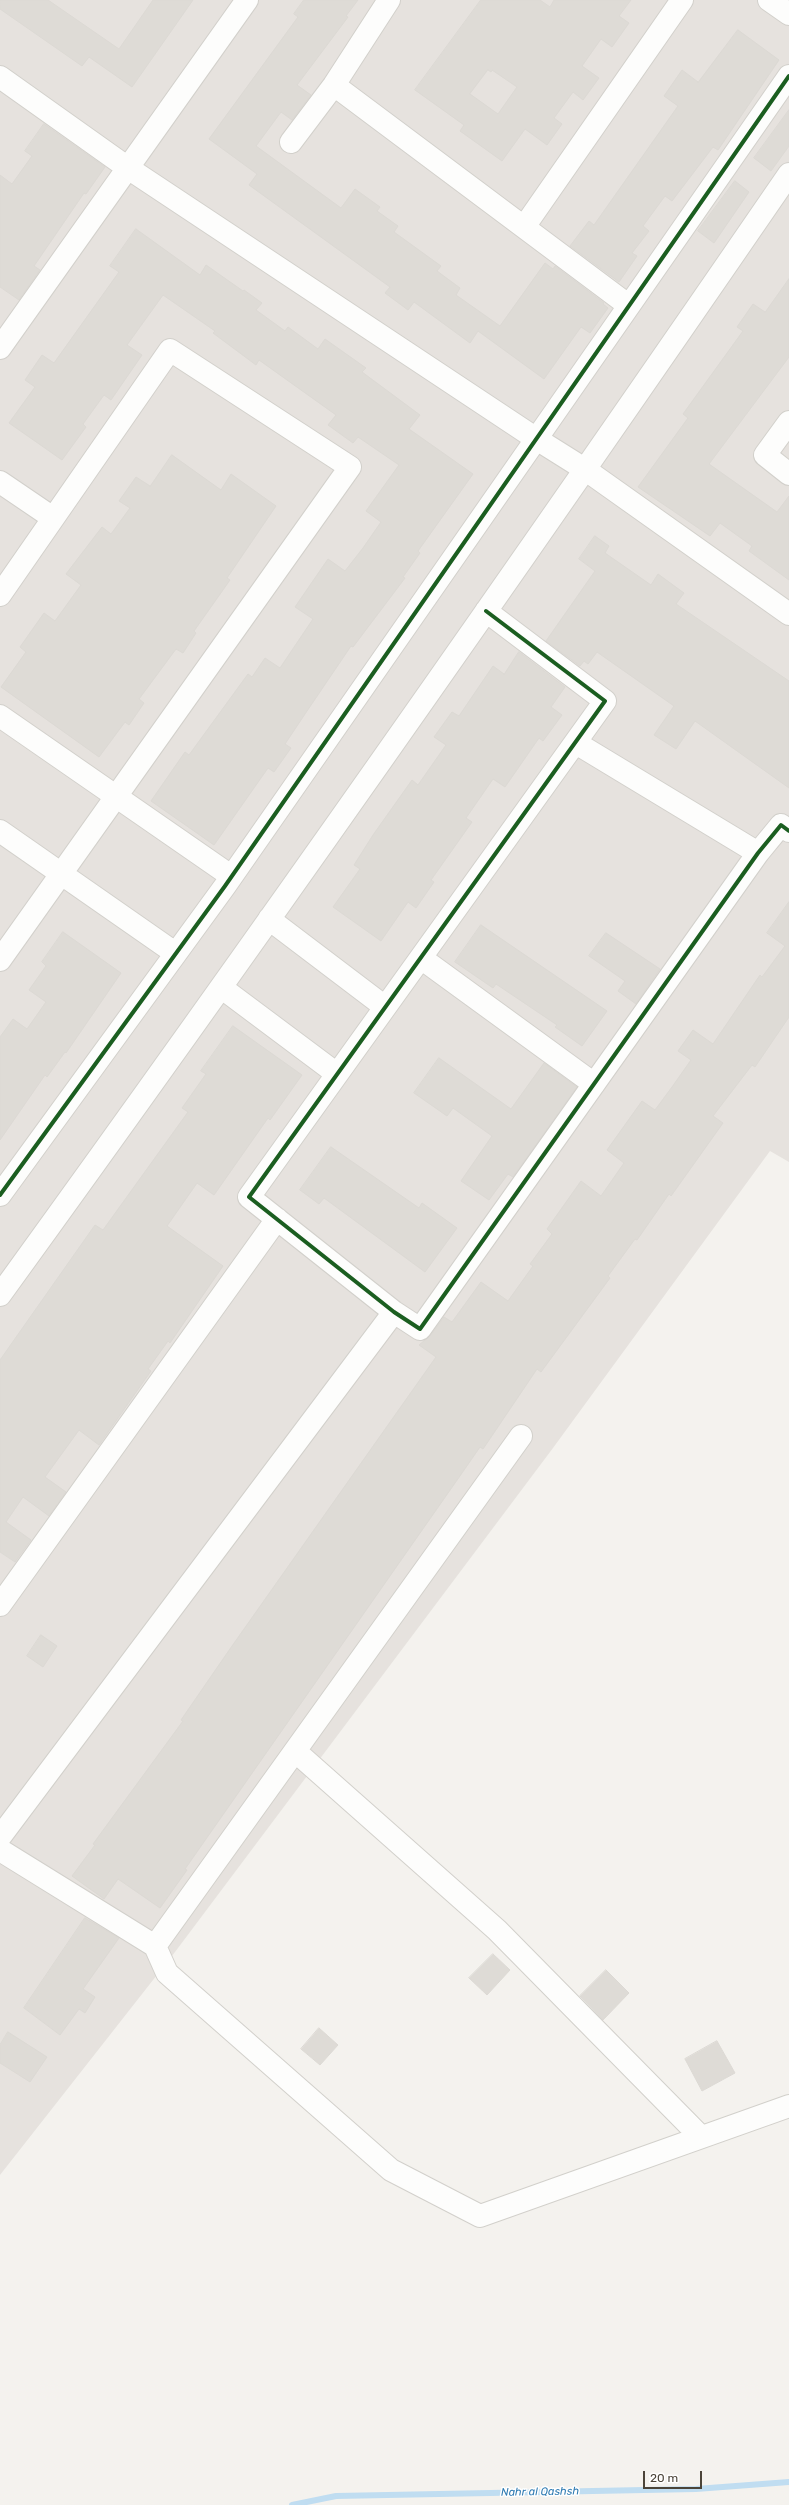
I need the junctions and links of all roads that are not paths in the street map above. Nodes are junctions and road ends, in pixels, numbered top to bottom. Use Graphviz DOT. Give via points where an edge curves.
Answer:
graph roads {
  1 [pos="248,0"];
  2 [pos="389,0"];
  3 [pos="682,0"];
  4 [pos="769,0"];
  5 [pos="789,14"];
  6 [pos="789,76"];
  7 [pos="0,77"];
  8 [pos="334,85"];
  9 [pos="291,142"];
  10 [pos="128,168"];
  11 [pos="789,174"];
  12 [pos="524,227"];
  13 [pos="628,305"];
  14 [pos="0,348"];
  15 [pos="789,422"];
  16 [pos="535,438"];
  17 [pos="586,470"];
  18 [pos="789,474"];
  19 [pos="0,482"];
  20 [pos="53,518"];
  21 [pos="0,595"];
  22 [pos="486,611"];
  23 [pos="789,614"];
  24 [pos="0,716"];
  25 [pos="576,742"];
  26 [pos="115,797"];
  27 [pos="0,831"];
  28 [pos="789,831"];
  29 [pos="758,853"];
  30 [pos="60,875"];
  31 [pos="231,876"];
  32 [pos="269,919"];
  33 [pos="175,952"];
  34 [pos="421,958"];
  35 [pos="0,960"];
  36 [pos="222,988"];
  37 [pos="385,1007"];
  38 [pos="337,1074"];
  39 [pos="594,1084"];
  40 [pos="0,1194"];
  41 [pos="277,1219"];
  42 [pos="0,1295"];
  43 [pos="394,1312"];
  44 [pos="521,1436"];
  45 [pos="0,1605"];
  46 [pos="295,1751"];
  47 [pos="0,1837"];
  48 [pos="0,1850"];
  49 [pos="155,1946"];
  50 [pos="789,2106"];
  51 [pos="701,2137"];
  1 -- 10 [label="street"];
  2 -- 8 [label="street"];
  3 -- 12 [label="street"];
  4 -- 5 [label="street"];
  6 -- 13 [label="street"];
  7 -- 10 [label="street"];
  8 -- 9 [label="street"];
  8 -- 12 [label="street"];
  10 -- 14 [label="street"];
  10 -- 16 [label="street"];
  11 -- 17 [label="street"];
  12 -- 13 [label="street"];
  13 -- 16 [label="street"];
  15 -- 18 [label="street" via="765,455"];
  16 -- 17 [label="street"];
  16 -- 31 [label="street"];
  17 -- 22 [label="street"];
  17 -- 23 [label="street"];
  19 -- 20 [label="street"];
  20 -- 21 [label="street"];
  20 -- 26 [label="street" via="170,350 350,467"];
  22 -- 25 [label="street" via="606,701"];
  22 -- 32 [label="street"];
  24 -- 26 [label="street"];
  25 -- 29 [label="street"];
  25 -- 34 [label="street"];
  26 -- 30 [label="street"];
  26 -- 31 [label="street"];
  27 -- 30 [label="street"];
  28 -- 29 [label="street" via="781,825"];
  29 -- 39 [label="street"];
  30 -- 33 [label="street"];
  30 -- 35 [label="street"];
  31 -- 33 [label="street"];
  32 -- 36 [label="street"];
  32 -- 37 [label="street"];
  33 -- 40 [label="street"];
  34 -- 37 [label="street"];
  34 -- 39 [label="street"];
  36 -- 38 [label="street"];
  36 -- 42 [label="street"];
  37 -- 38 [label="street"];
  38 -- 41 [label="street" via="249,1197"];
  39 -- 43 [label="street" via="420,1329"];
  41 -- 43 [label="street"];
  41 -- 45 [label="street"];
  43 -- 47 [label="street"];
  44 -- 46 [label="street"];
  46 -- 49 [label="street"];
  46 -- 51 [label="street" via="497,1930"];
  48 -- 49 [label="street"];
  49 -- 51 [label="street" via="167,1973 392,2170 480,2216"];
  50 -- 51 [label="street"];
}
